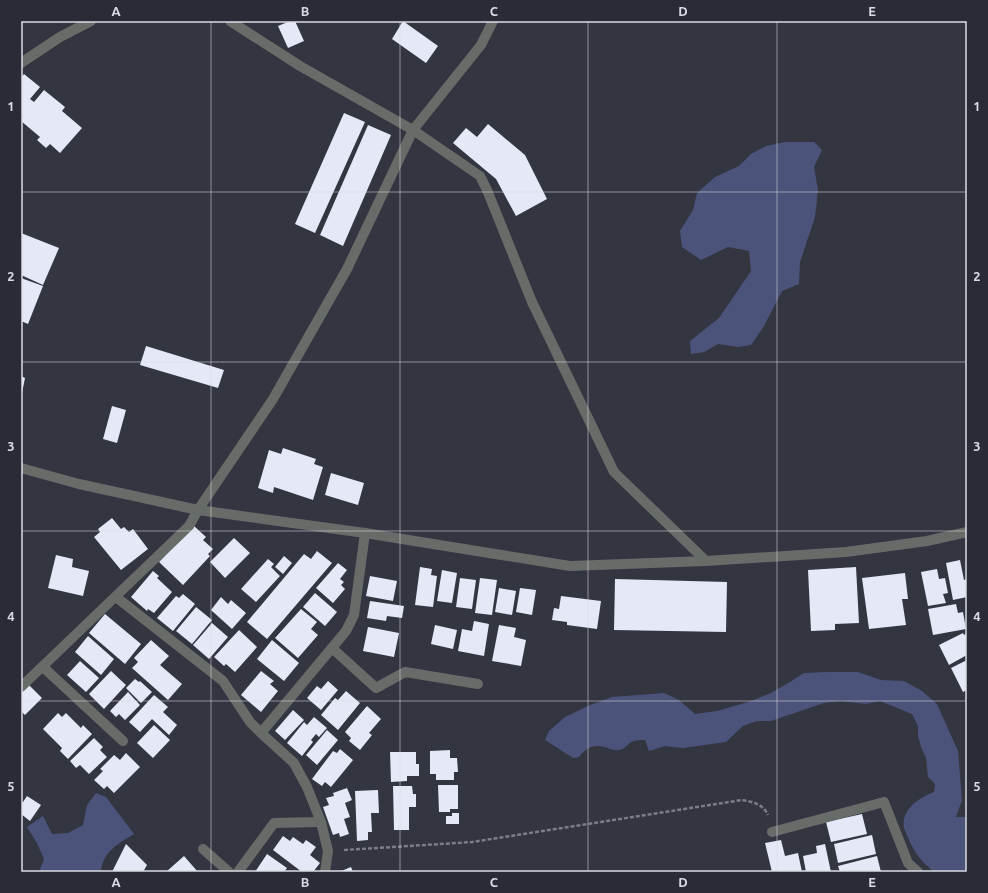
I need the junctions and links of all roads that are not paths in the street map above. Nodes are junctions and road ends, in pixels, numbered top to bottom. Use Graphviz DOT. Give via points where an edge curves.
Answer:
graph roads {
  1 [pos="91,21"];
  2 [pos="230,21"];
  3 [pos="493,21"];
  4 [pos="21,62"];
  5 [pos="413,130"];
  6 [pos="21,468"];
  7 [pos="198,510"];
  8 [pos="365,532"];
  9 [pos="967,532"];
  10 [pos="706,561"];
  11 [pos="116,597"];
  12 [pos="332,648"];
  13 [pos="43,667"];
  14 [pos="478,684"];
  15 [pos="21,687"];
  16 [pos="261,733"];
  17 [pos="123,741"];
  18 [pos="321,822"];
  19 [pos="772,832"];
  20 [pos="203,849"];
  21 [pos="229,872"];
  22 [pos="238,872"];
  23 [pos="325,872"];
  24 [pos="918,872"];
  1 -- 4 [label="street"];
  2 -- 5 [label="street" via="300,66"];
  3 -- 5 [label="street" via="481,45"];
  5 -- 7 [label="street" via="348,269 274,399"];
  5 -- 10 [label="street" via="480,176 532,302 614,472"];
  6 -- 7 [label="street" via="79,484"];
  7 -- 8 [label="street"];
  7 -- 11 [label="street" via="189,526"];
  8 -- 10 [label="street" via="570,566"];
  8 -- 12 [label="street" via="354,615 346,631"];
  9 -- 10 [label="street" via="927,541 846,552"];
  11 -- 13 [label="street"];
  11 -- 16 [label="street" via="223,681 250,722"];
  12 -- 14 [label="street" via="376,688 405,672"];
  12 -- 16 [label="street"];
  13 -- 15 [label="street"];
  13 -- 17 [label="street"];
  16 -- 18 [label="street" via="294,763"];
  18 -- 22 [label="street" via="274,822"];
  18 -- 23 [label="street" via="328,852"];
  19 -- 24 [label="street" via="884,802 908,863"];
  20 -- 21 [label="street"];
}
